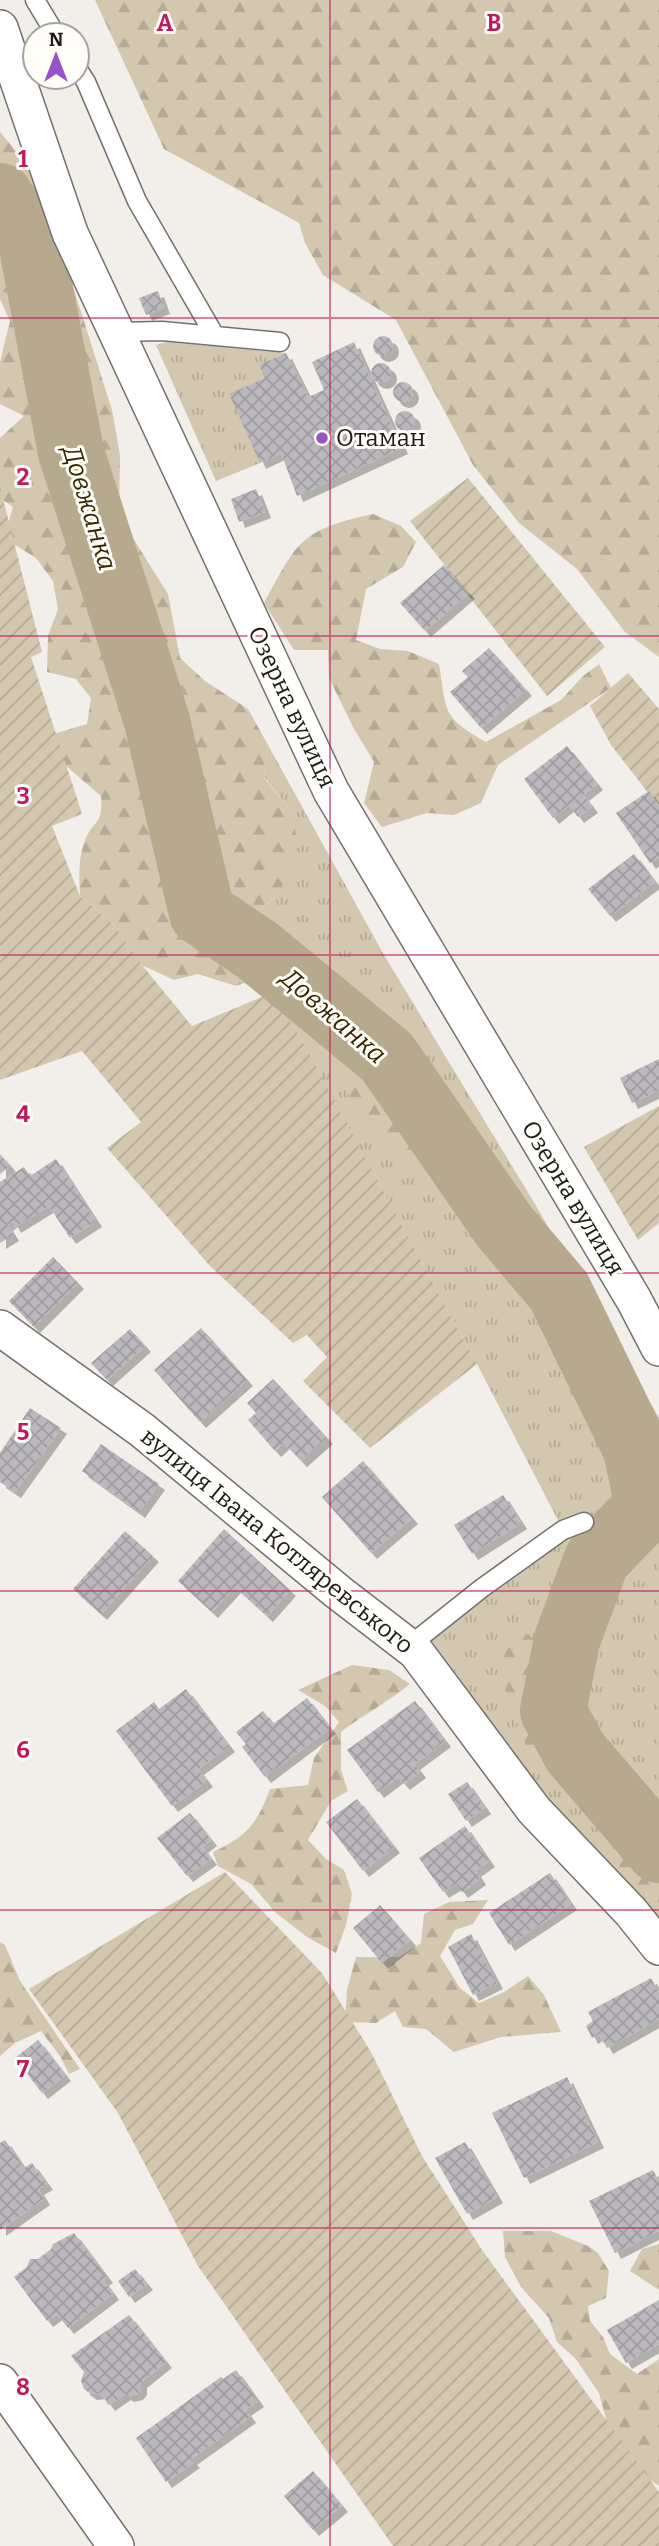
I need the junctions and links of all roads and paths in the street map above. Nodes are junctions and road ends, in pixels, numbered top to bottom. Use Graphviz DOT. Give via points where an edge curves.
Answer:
graph roads {
  1 [pos="35,0"];
  2 [pos="48,21"];
  3 [pos="0,28"];
  4 [pos="90,91"];
  5 [pos="117,332"];
  6 [pos="215,336"];
  7 [pos="280,342"];
  8 [pos="0,1328"];
  9 [pos="659,1348"];
  10 [pos="584,1522"];
  11 [pos="409,1646"];
  12 [pos="659,1947"];
  13 [pos="0,2382"];
  14 [pos="116,2546"];
  1 -- 2 [label="lane"];
  3 -- 5 [label="street, Озерна вулиця" via="71,233"];
  4 -- 6 [label="lane" via="137,201"];
  5 -- 6 [label="lane"];
  5 -- 9 [label="street, Озерна вулиця" via="331,792"];
  6 -- 7 [label="lane"];
  8 -- 11 [label="street, вулиця Івана Котляревського" via="142,1430"];
  10 -- 11 [label="lane" via="553,1537"];
  11 -- 12 [label="street, вулиця Івана Котляревського" via="534,1810"];
  13 -- 14 [label="street"];
}
